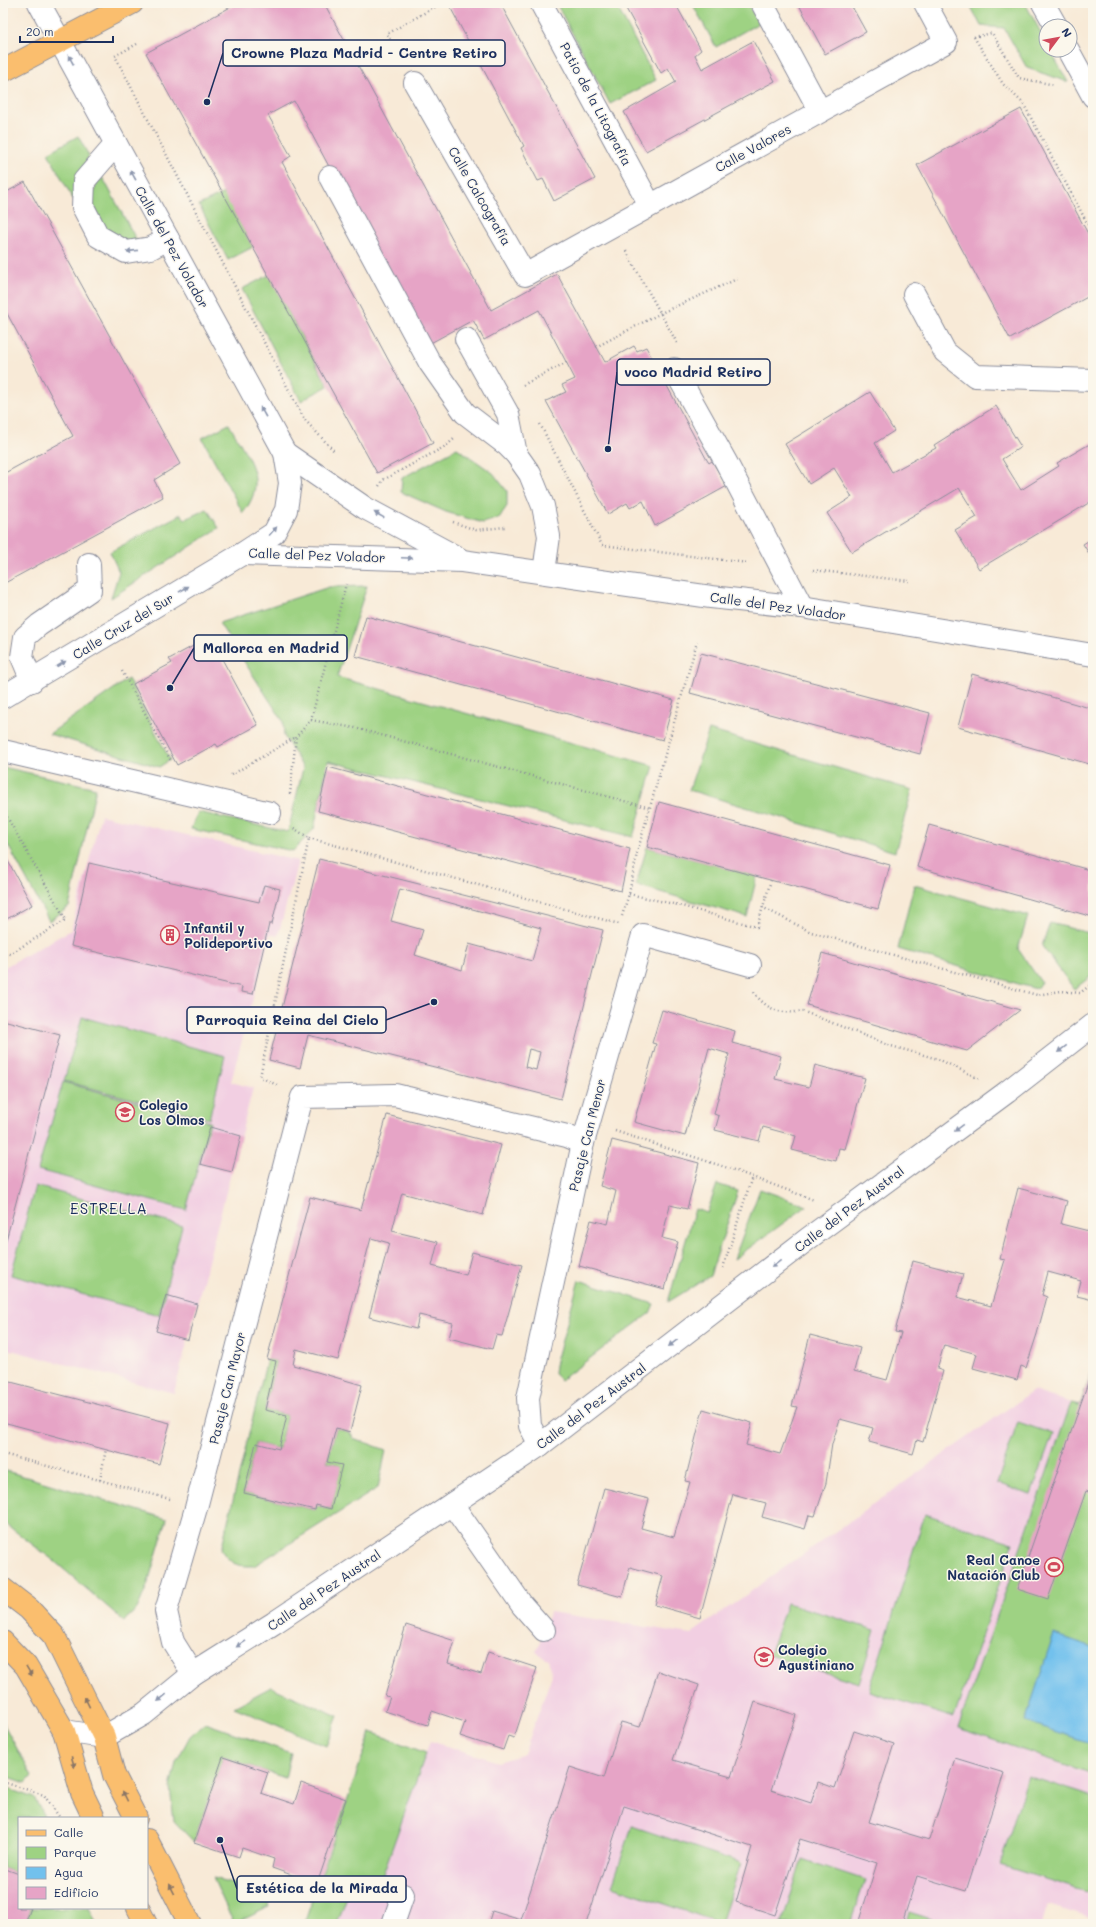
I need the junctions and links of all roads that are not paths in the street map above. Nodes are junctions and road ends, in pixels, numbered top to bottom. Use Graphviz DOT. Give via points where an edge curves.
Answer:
graph roads {
  1 [pos="39,3"];
  2 [pos="132,3"];
  3 [pos="541,3"];
  4 [pos="762,3"];
  5 [pos="925,3"];
  6 [pos="1043,3"];
  7 [pos="1051,18"];
  8 [pos="60,41"];
  9 [pos="1072,58"];
  10 [pos="3,71"];
  11 [pos="415,83"];
  12 [pos="1093,96"];
  13 [pos="820,111"];
  14 [pos="116,144"];
  15 [pos="330,177"];
  16 [pos="650,204"];
  17 [pos="168,239"];
  18 [pos="559,254"];
  19 [pos="914,294"];
  20 [pos="466,339"];
  21 [pos="674,369"];
  22 [pos="1093,380"];
  23 [pos="285,453"];
  24 [pos="516,454"];
  25 [pos="242,554"];
  26 [pos="462,561"];
  27 [pos="89,564"];
  28 [pos="544,572"];
  29 [pos="802,607"];
  30 [pos="1093,655"];
  31 [pos="32,681"];
  32 [pos="3,697"];
  33 [pos="3,751"];
  34 [pos="270,813"];
  35 [pos="750,965"];
  36 [pos="1093,1025"];
  37 [pos="584,1143"];
  38 [pos="540,1445"];
  39 [pos="452,1504"];
  40 [pos="3,1589"];
  41 [pos="544,1630"];
  42 [pos="3,1642"];
  43 [pos="193,1674"];
  44 [pos="64,1731"];
  45 [pos="104,1737"];
  46 [pos="94,1817"];
  47 [pos="135,1817"];
  48 [pos="148,1842"];
  49 [pos="403,1895"];
  50 [pos="138,1909"];
  51 [pos="146,1924"];
  52 [pos="190,1924"];
  53 [pos="393,1924"];
  1 -- 8 [label="street, Calle del Pez Volador"];
  2 -- 8 [label="main road"];
  3 -- 16 [label="street, Patio de la Litografía"];
  4 -- 13 [label="street"];
  5 -- 13 [label="street, Calle Valores" via="946,42"];
  6 -- 7 [label="street"];
  8 -- 10 [label="main road"];
  14 -- 8 [label="street, Calle del Pez Volador, one-way"];
  9 -- 12 [label="street"];
  11 -- 18 [label="street, Calle Calcografía" via="525,274"];
  13 -- 16 [label="street, Calle Valores"];
  17 -- 14 [label="street, Calle del Pez Volador, one-way"];
  17 -- 14 [label="street, one-way" via="151,248 126,252 98,236 83,207 84,181"];
  15 -- 24 [label="street" via="430,364 465,414"];
  16 -- 18 [label="street, Calle Valores"];
  23 -- 17 [label="street, Calle del Pez Volador, one-way"];
  19 -- 22 [label="street" via="945,352 975,376"];
  20 -- 24 [label="street" via="508,414"];
  21 -- 29 [label="street"];
  25 -- 23 [label="street, Calle del Pez Volador, one-way" via="274,532 286,510 290,483"];
  26 -- 23 [label="street, Calle del Pez Volador, one-way" via="365,508"];
  24 -- 28 [label="street" via="530,474 543,506 549,536"];
  25 -- 26 [label="street, Calle del Pez Volador, one-way"];
  31 -- 25 [label="street, Calle Cruz del Sur, one-way"];
  26 -- 28 [label="street, Calle del Pez Volador"];
  27 -- 31 [label="street" via="90,590 25,637 22,657"];
  28 -- 29 [label="street, Calle del Pez Volador" via="711,597"];
  29 -- 30 [label="street, Calle del Pez Volador"];
  31 -- 32 [label="street, Calle Cruz del Sur"];
  33 -- 34 [label="street"];
  35 -- 37 [label="street, Pasaje Can Menor" via="643,935"];
  36 -- 38 [label="street, Calle del Pez Austral, one-way" via="809,1238"];
  37 -- 38 [label="street, Pasaje Can Menor" via="528,1398 530,1426"];
  37 -- 43 [label="street, Pasaje Can Mayor" via="567,1136 395,1095 302,1096 196,1508 166,1611 173,1642"];
  38 -- 39 [label="street, Calle del Pez Austral"];
  39 -- 41 [label="street" via="522,1605"];
  39 -- 43 [label="street, Calle del Pez Austral, one-way"];
  45 -- 40 [label="main road, one-way" via="54,1636 29,1609"];
  42 -- 44 [label="main road, one-way" via="26,1666"];
  43 -- 45 [label="street, Calle del Pez Austral, one-way" via="144,1714"];
  44 -- 45 [label="street"];
  44 -- 46 [label="main road, one-way" via="82,1793"];
  47 -- 45 [label="main road, one-way" via="114,1775"];
  52 -- 48 [label="main road, one-way"];
  49 -- 53 [label="street"];
  50 -- 51 [label="main road"];
}
